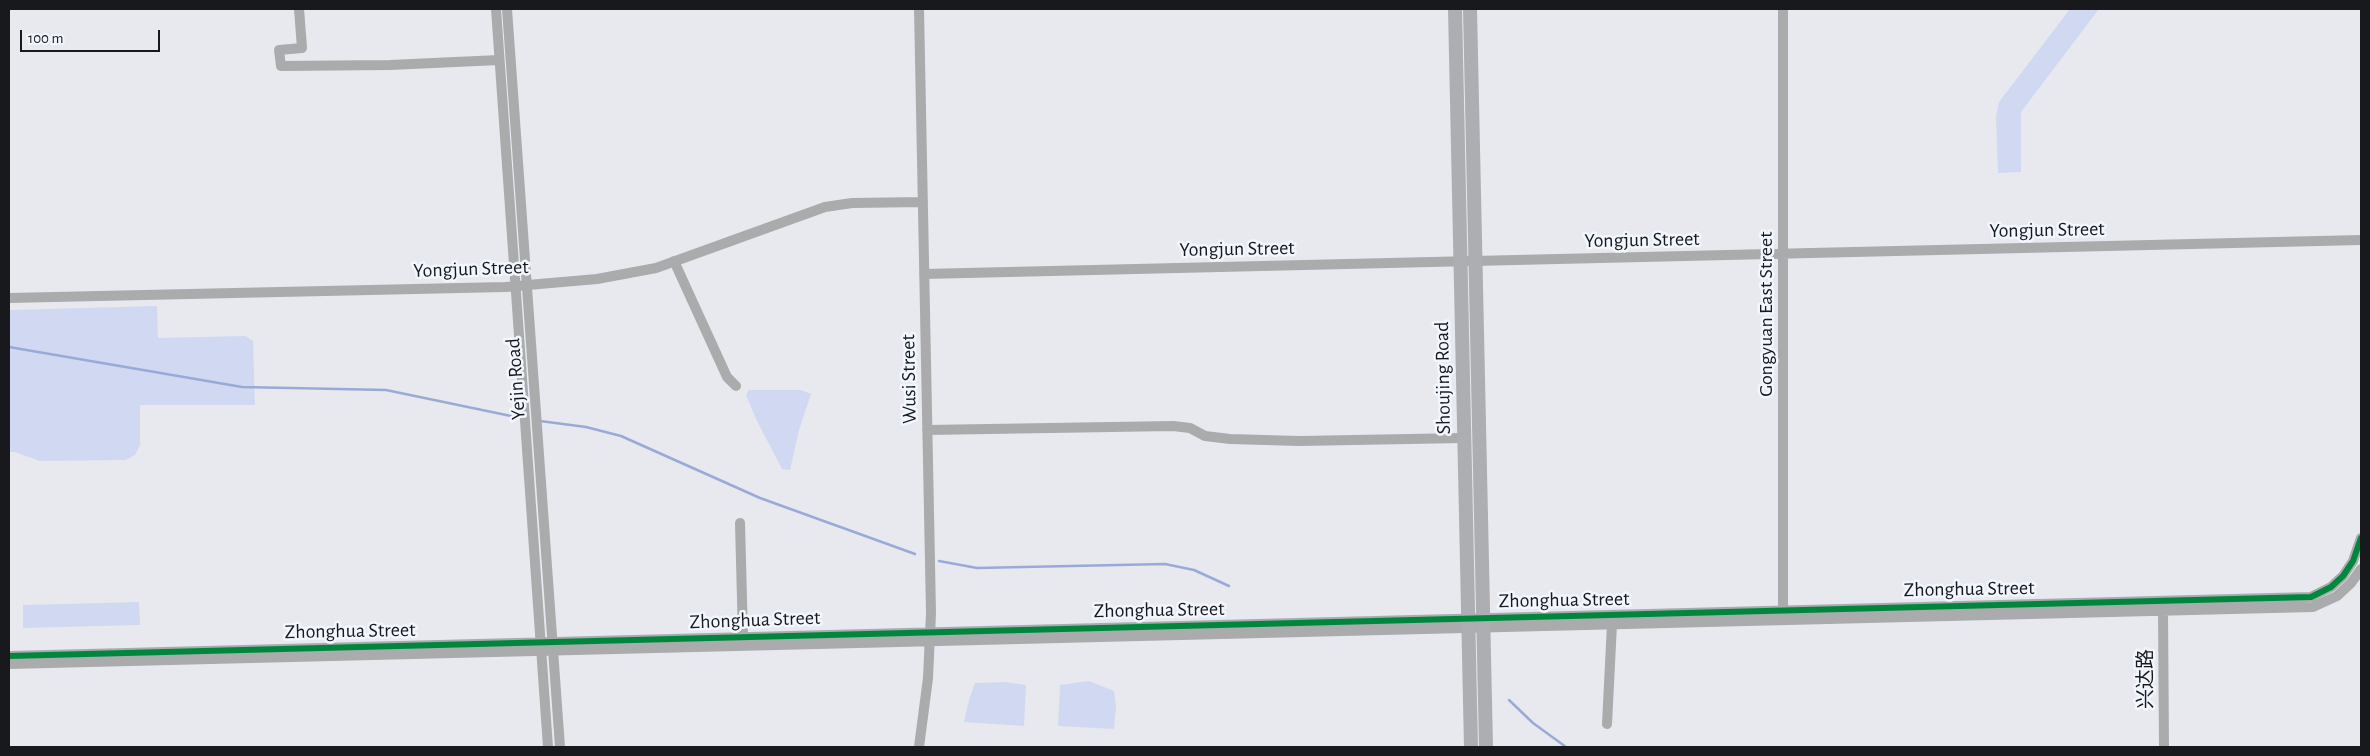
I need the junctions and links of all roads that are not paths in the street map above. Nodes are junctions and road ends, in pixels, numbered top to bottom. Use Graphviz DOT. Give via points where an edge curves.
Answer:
graph roads {
  1 [pos="299,9"];
  2 [pos="496,9"];
  3 [pos="507,9"];
  4 [pos="919,9"];
  5 [pos="1455,9"];
  6 [pos="1470,9"];
  7 [pos="1783,9"];
  8 [pos="499,60"];
  9 [pos="922,202"];
  10 [pos="2361,240"];
  11 [pos="1783,254"];
  12 [pos="674,261"];
  13 [pos="1475,261"];
  14 [pos="1460,262"];
  15 [pos="924,274"];
  16 [pos="526,285"];
  17 [pos="514,286"];
  18 [pos="9,298"];
  19 [pos="736,386"];
  20 [pos="927,430"];
  21 [pos="1464,438"];
  22 [pos="740,523"];
  23 [pos="2361,538"];
  24 [pos="2361,569"];
  25 [pos="2312,602"];
  26 [pos="2164,610"];
  27 [pos="1783,615"];
  28 [pos="1483,622"];
  29 [pos="1468,623"];
  30 [pos="1612,624"];
  31 [pos="930,636"];
  32 [pos="743,637"];
  33 [pos="553,646"];
  34 [pos="541,647"];
  35 [pos="9,656"];
  36 [pos="9,664"];
  37 [pos="1607,724"];
  38 [pos="548,747"];
  39 [pos="560,747"];
  40 [pos="919,747"];
  41 [pos="1470,747"];
  42 [pos="1486,747"];
  43 [pos="2164,747"];
  1 -- 8 [label="street" via="302,48 279,50 281,66"];
  2 -- 8 [label="street, Yejin Road"];
  3 -- 16 [label="street, Yejin Road"];
  4 -- 9 [label="street, Wusi Street"];
  5 -- 14 [label="main road, Shoujing Road"];
  6 -- 13 [label="main road, Shoujing Road"];
  7 -- 11 [label="street, Gongyuan East Street"];
  8 -- 17 [label="street, Yejin Road"];
  9 -- 12 [label="street, Yongjun Street" via="852,203 825,207"];
  9 -- 15 [label="street, Wusi Street"];
  10 -- 11 [label="street, Yongjun Street"];
  11 -- 13 [label="street, Yongjun Street"];
  11 -- 27 [label="street, Gongyuan East Street"];
  12 -- 16 [label="street, Yongjun Street" via="630,274"];
  12 -- 19 [label="street" via="723,369"];
  13 -- 14 [label="street, Yongjun Street"];
  13 -- 28 [label="main road, Shoujing Road"];
  14 -- 15 [label="street, Yongjun Street"];
  14 -- 21 [label="main road, Shoujing Road"];
  15 -- 20 [label="street, Wusi Street"];
  16 -- 17 [label="street, Yongjun Street"];
  16 -- 33 [label="street, Yejin Road"];
  17 -- 18 [label="street, Yongjun Street"];
  17 -- 34 [label="street, Yejin Road"];
  20 -- 21 [label="street" via="1173,426 1230,440"];
  20 -- 31 [label="street, Wusi Street"];
  21 -- 29 [label="main road, Shoujing Road"];
  22 -- 32 [label="street"];
  23 -- 25 [label="street" via="2353,561 2343,576"];
  24 -- 25 [label="street" via="2337,596"];
  25 -- 26 [label="street, Zhonghua Street"];
  25 -- 27 [label="street, Zhonghua Street"];
  26 -- 27 [label="street, Zhonghua Street"];
  26 -- 43 [label="street, 兴达路"];
  27 -- 28 [label="street, Zhonghua Street"];
  27 -- 30 [label="street, Zhonghua Street"];
  28 -- 29 [label="street, Zhonghua Street"];
  28 -- 30 [label="street, Zhonghua Street"];
  28 -- 42 [label="main road, Shoujing Road"];
  29 -- 31 [label="street, Zhonghua Street"];
  29 -- 41 [label="main road, Shoujing Road"];
  30 -- 37 [label="street"];
  31 -- 32 [label="street, Zhonghua Street"];
  31 -- 33 [label="street, Zhonghua Street"];
  31 -- 40 [label="street, Wusi Street"];
  32 -- 33 [label="street, Zhonghua Street"];
  33 -- 34 [label="street, Zhonghua Street"];
  33 -- 39 [label="street, Yejin Road"];
  34 -- 35 [label="street, Zhonghua Street"];
  34 -- 36 [label="street, Zhonghua Street"];
  34 -- 38 [label="street, Yejin Road"];
}
